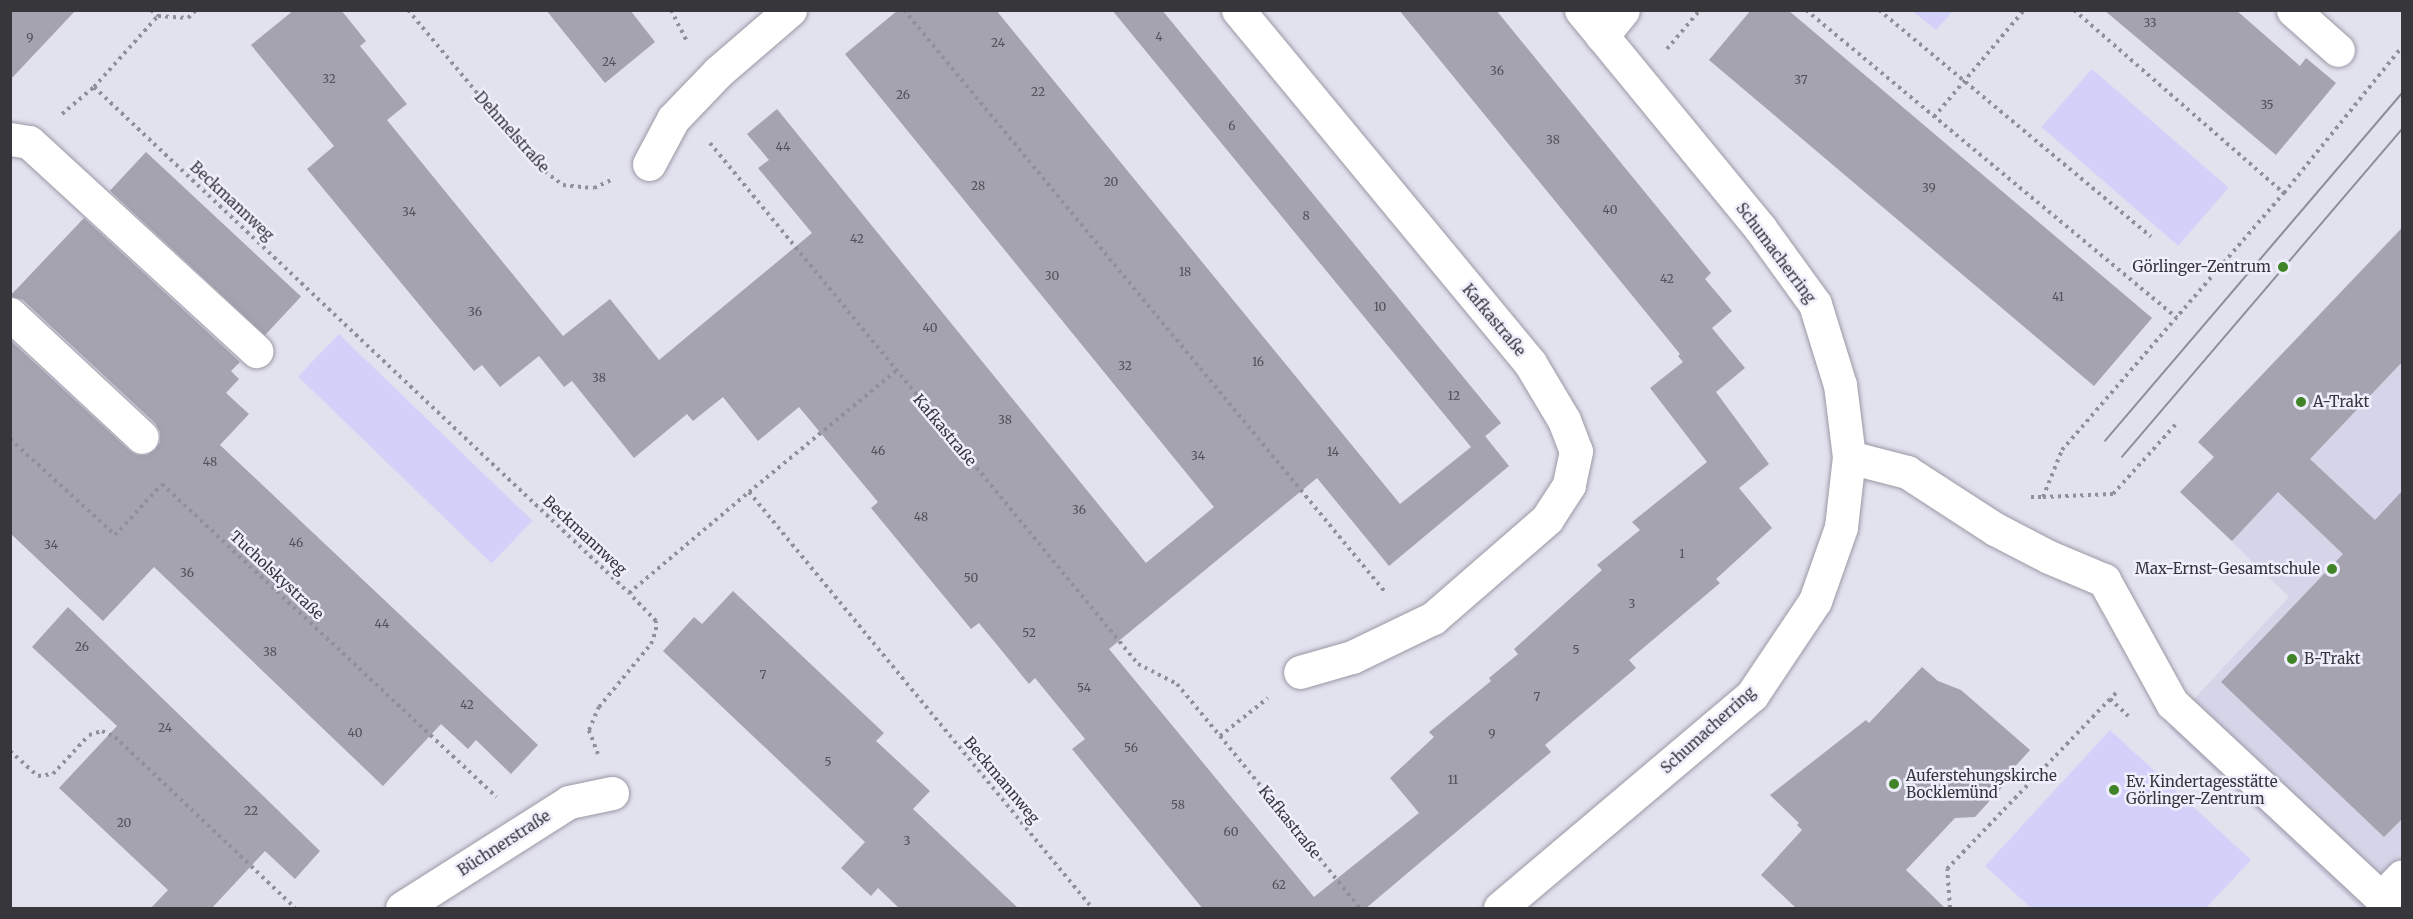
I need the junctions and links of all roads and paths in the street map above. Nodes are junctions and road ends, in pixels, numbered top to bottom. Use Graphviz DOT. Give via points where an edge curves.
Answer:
graph roads {
  1 [pos="151,10"];
  2 [pos="196,10"];
  3 [pos="408,10"];
  4 [pos="790,10"];
  5 [pos="904,10"];
  6 [pos="1238,10"];
  7 [pos="1581,10"];
  8 [pos="1623,10"];
  9 [pos="1806,10"];
  10 [pos="1879,10"];
  11 [pos="2024,10"];
  12 [pos="2074,10"];
  13 [pos="2293,10"];
  14 [pos="158,16"];
  15 [pos="1602,36"];
  16 [pos="2403,47"];
  17 [pos="2338,50"];
  18 [pos="1963,83"];
  19 [pos="683,110"];
  20 [pos="1934,117"];
  21 [pos="10,139"];
  22 [pos="649,164"];
  23 [pos="2284,193"];
  24 [pos="2151,237"];
  25 [pos="10,314"];
  26 [pos="2177,318"];
  27 [pos="256,351"];
  28 [pos="896,371"];
  29 [pos="2177,423"];
  30 [pos="142,437"];
  31 [pos="10,439"];
  32 [pos="1849,457"];
  33 [pos="749,492"];
  34 [pos="2043,497"];
  35 [pos="2022,498"];
  36 [pos="629,593"];
  37 [pos="1415,628"];
  38 [pos="1300,672"];
  39 [pos="2110,699"];
  40 [pos="1220,736"];
  41 [pos="10,751"];
  42 [pos="612,793"];
  43 [pos="529,828"];
  44 [pos="2391,894"];
  45 [pos="295,909"];
  46 [pos="402,909"];
  47 [pos="1092,909"];
  48 [pos="1360,909"];
  49 [pos="1500,909"];
  50 [pos="1950,909"];
  1 -- 14 [label="path"];
  2 -- 14 [label="path" via="188,18"];
  3 -- 22 [label="path, Dehmelstraße" via="538,167 562,185 594,188"];
  4 -- 19 [label="street" via="718,72"];
  5 -- 37 [label="path"];
  6 -- 37 [label="street, Kafkastraße" via="1530,363 1564,420 1576,451 1569,485 1547,519 1433,618"];
  7 -- 15 [label="street, Schumacherring"];
  8 -- 15 [label="street"];
  9 -- 20 [label="path"];
  10 -- 18 [label="path"];
  11 -- 18 [label="path"];
  12 -- 23 [label="path"];
  13 -- 17 [label="street"];
  14 -- 36 [label="path, Beckmannweg" via="94,87"];
  15 -- 32 [label="street, Schumacherring" via="1760,228 1815,304 1840,386"];
  16 -- 23 [label="path"];
  18 -- 20 [label="path"];
  18 -- 24 [label="path"];
  19 -- 22 [label="street" via="673,118"];
  19 -- 28 [label="path, Kafkastraße"];
  20 -- 26 [label="path"];
  21 -- 27 [label="street" via="29,142"];
  23 -- 26 [label="path"];
  25 -- 30 [label="street"];
  26 -- 34 [label="path" via="2062,450"];
  28 -- 33 [label="path"];
  28 -- 40 [label="path, Kafkastraße" via="1138,664 1177,684"];
  29 -- 34 [label="path" via="2113,494"];
  31 -- 43 [label="path, Tucholskystraße" via="115,535 162,484"];
  32 -- 44 [label="street" via="1907,472 1995,529 2104,580 2172,704"];
  32 -- 49 [label="street, Schumacherring" via="1841,526 1815,601 1752,695"];
  33 -- 36 [label="path, Beckmannweg"];
  33 -- 47 [label="path, Beckmannweg"];
  34 -- 35 [label="path"];
  36 -- 42 [label="path" via="656,621 656,630 651,644 599,707 589,730"];
  37 -- 38 [label="street, Kafkastraße" via="1352,657"];
  38 -- 40 [label="path"];
  39 -- 50 [label="path" via="1947,869"];
  40 -- 48 [label="path, Kafkastraße"];
  41 -- 45 [label="path" via="38,777 52,774 89,735 102,731 115,737"];
  42 -- 43 [label="street, Büchnerstraße" via="568,802"];
  43 -- 46 [label="street, Büchnerstraße"];
}
